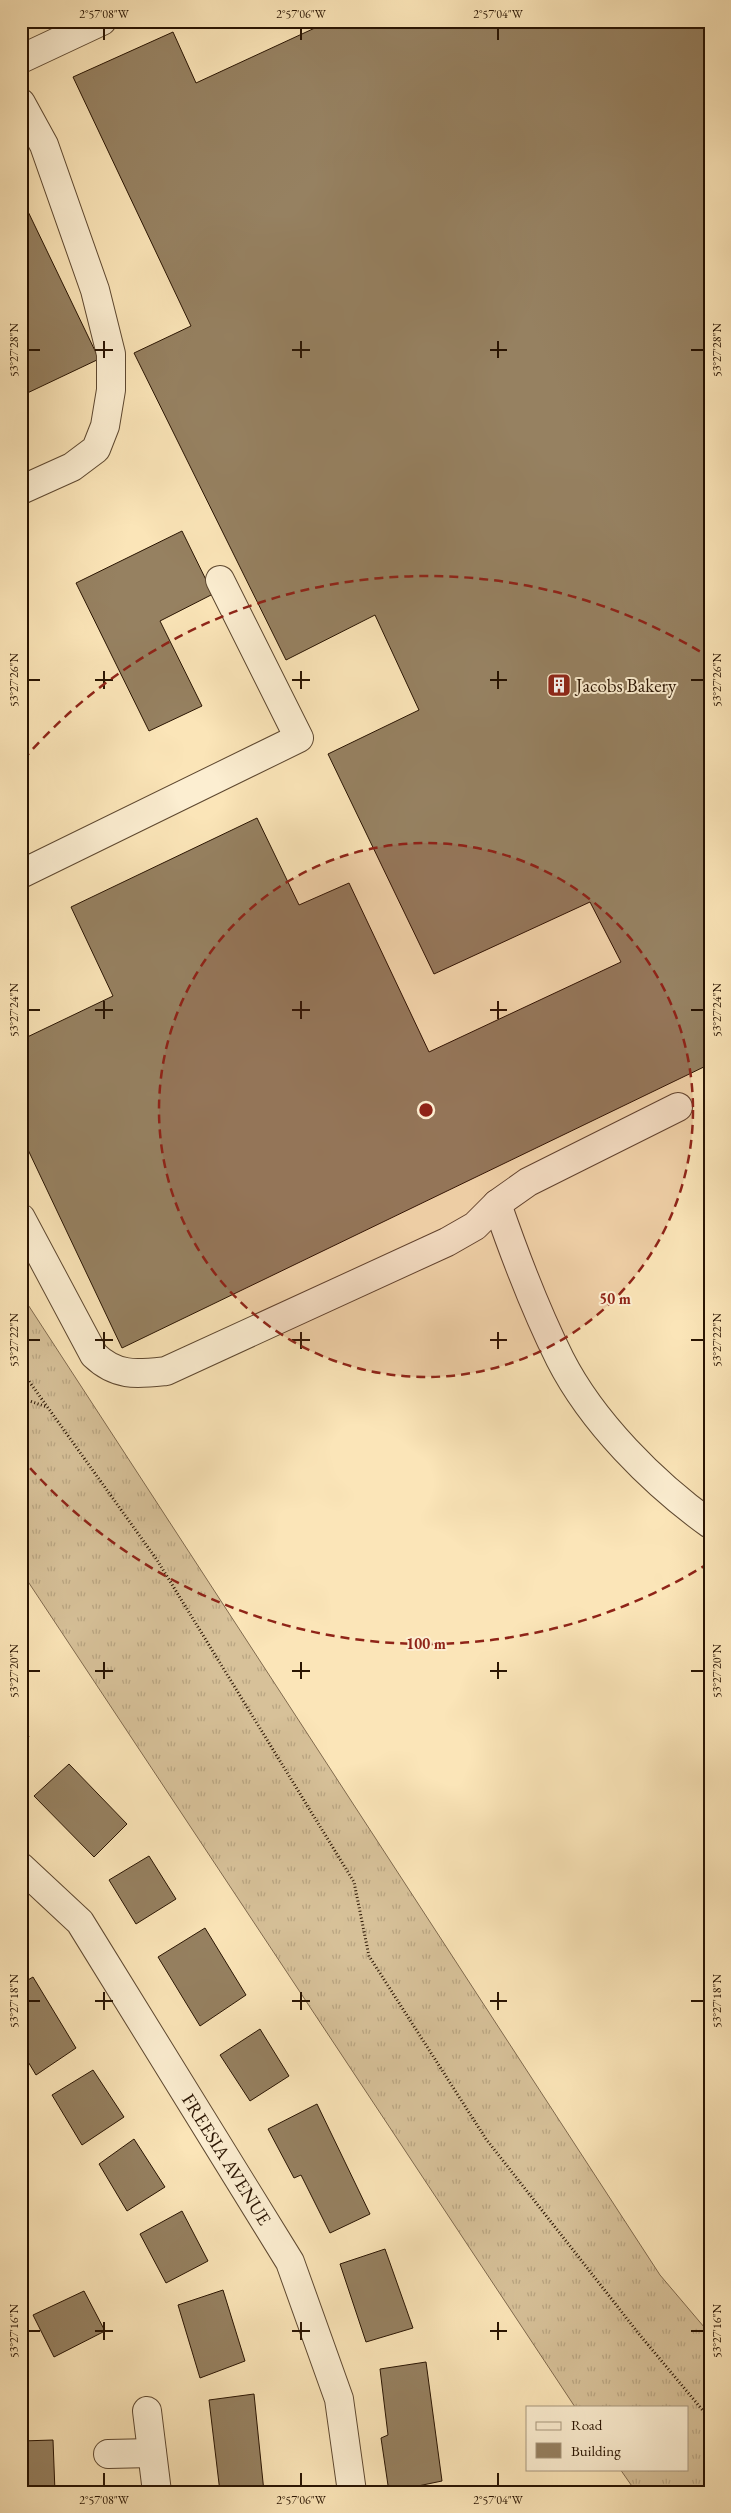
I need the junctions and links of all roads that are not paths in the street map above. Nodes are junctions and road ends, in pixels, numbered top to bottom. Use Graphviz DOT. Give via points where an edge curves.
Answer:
graph roads {
  1 [pos="102,21"];
  2 [pos="21,60"];
  3 [pos="21,103"];
  4 [pos="21,490"];
  5 [pos="220,580"];
  6 [pos="21,874"];
  7 [pos="678,1107"];
  8 [pos="497,1204"];
  9 [pos="21,1218"];
  10 [pos="710,1524"];
  11 [pos="21,1867"];
  12 [pos="148,2411"];
  13 [pos="152,2453"];
  14 [pos="108,2454"];
  15 [pos="157,2492"];
  16 [pos="352,2492"];
  1 -- 2 [label="street"];
  3 -- 4 [label="street" via="44,145 95,290 111,354 111,390 105,426 96,449 72,467"];
  5 -- 6 [label="street" via="299,738"];
  7 -- 8 [label="street" via="528,1182"];
  8 -- 9 [label="street" via="475,1226 447,1242 166,1371 142,1374 106,1367 94,1355"];
  8 -- 10 [label="street" via="515,1257 560,1360 591,1408 629,1453"];
  11 -- 16 [label="street, FREESIA AVENUE" via="80,1922 290,2262 339,2399"];
  12 -- 13 [label="street"];
  13 -- 14 [label="street"];
  13 -- 15 [label="street"];
}
